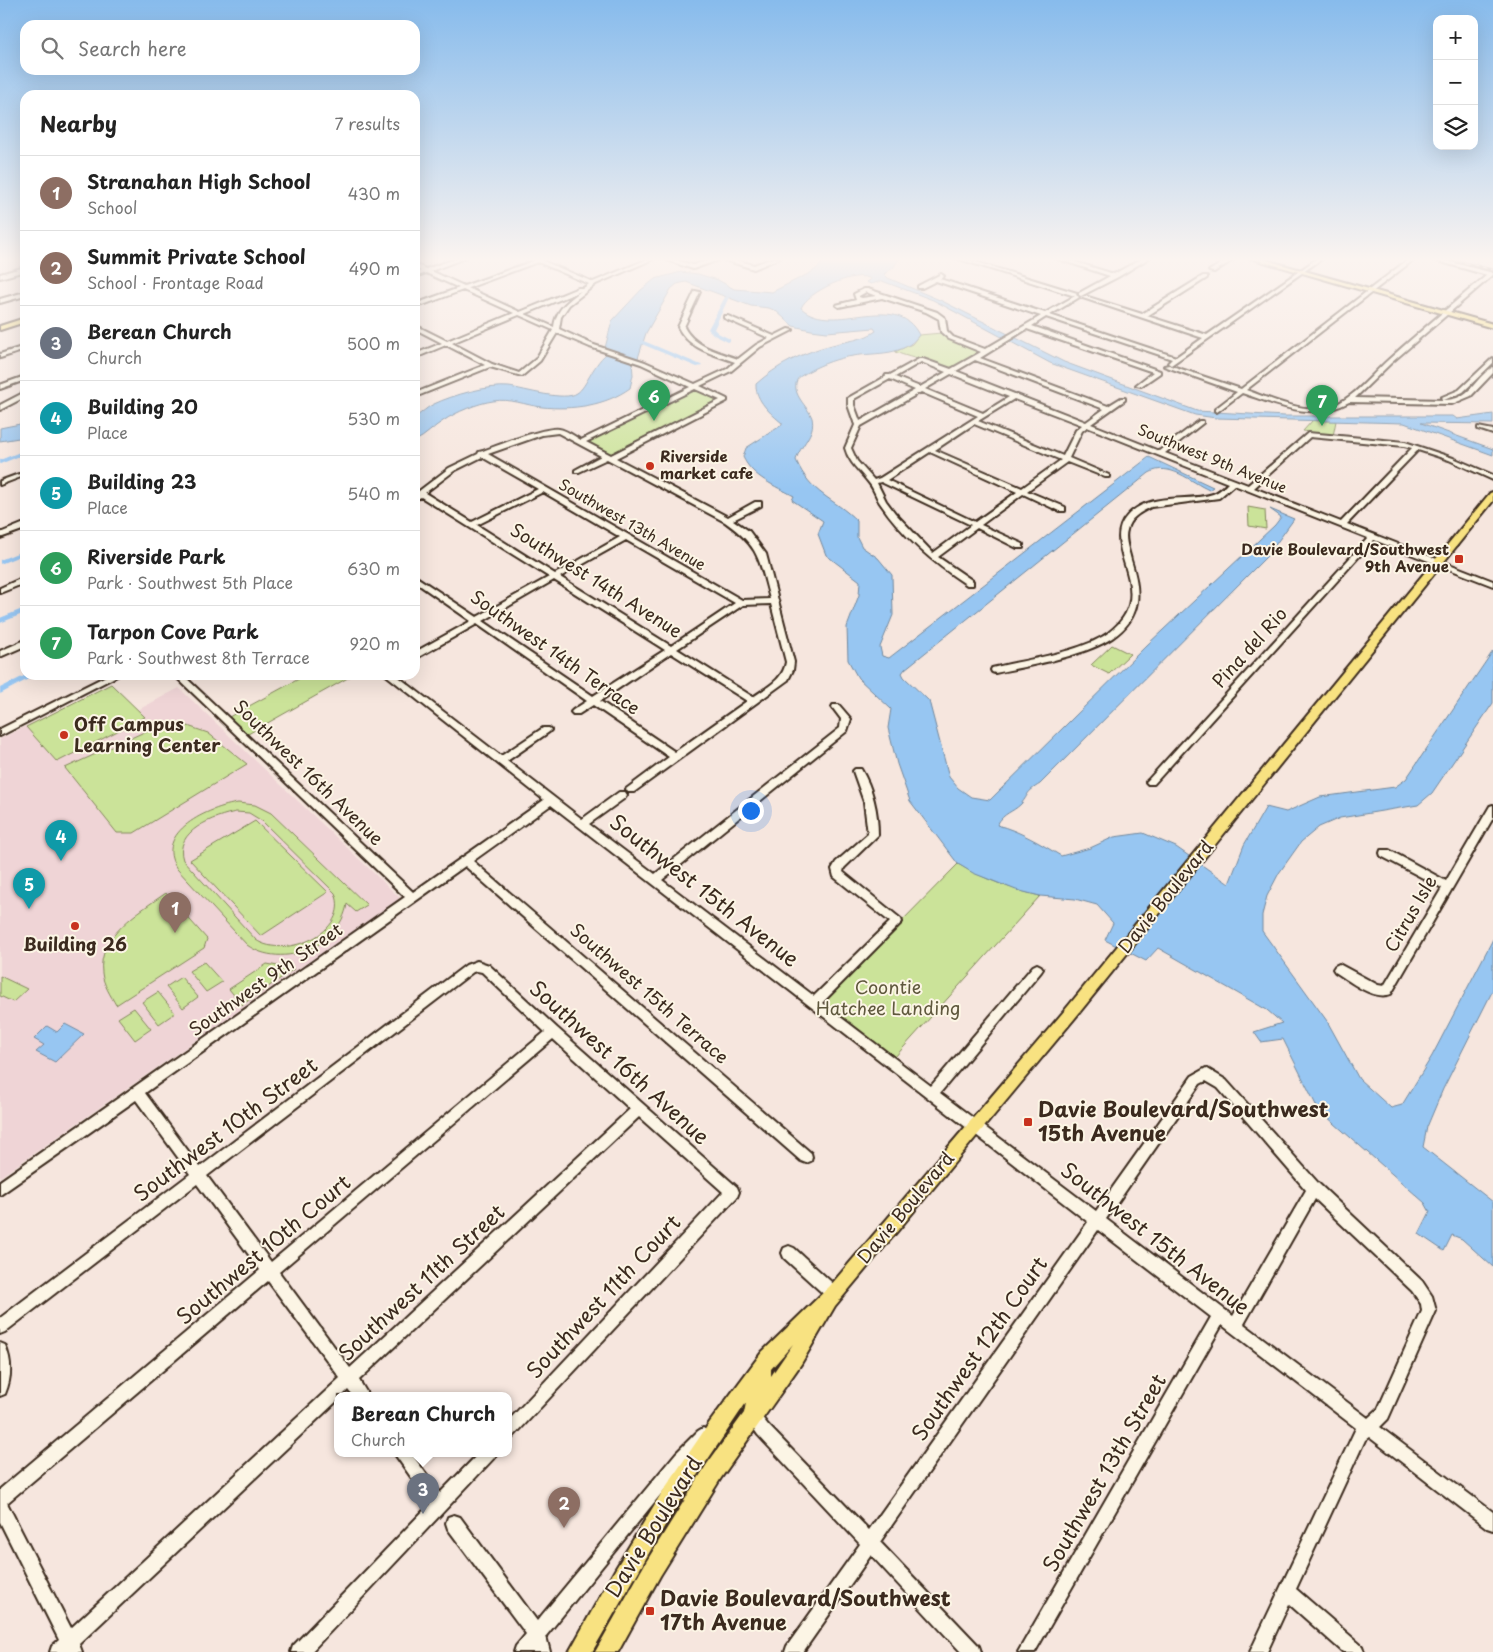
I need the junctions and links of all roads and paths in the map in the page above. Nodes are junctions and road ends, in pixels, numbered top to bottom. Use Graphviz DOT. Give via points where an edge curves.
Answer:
graph roads {
  1 [pos="431,335"];
  2 [pos="467,335"];
  3 [pos="553,335"];
  4 [pos="568,335"];
  5 [pos="684,335"];
  6 [pos="767,335"];
  7 [pos="780,335"];
  8 [pos="948,335"];
  9 [pos="1015,335"];
  10 [pos="1054,335"];
  11 [pos="1104,335"];
  12 [pos="1201,335"];
  13 [pos="1210,335"];
  14 [pos="1313,335"];
  15 [pos="1420,335"];
  16 [pos="1207,337"];
  17 [pos="774,338"];
  18 [pos="447,343"];
  19 [pos="20,350"];
  20 [pos="986,352"];
  21 [pos="420,354"];
  22 [pos="0,356"];
  23 [pos="975,358"];
  24 [pos="1177,359"];
  25 [pos="1493,360"];
  26 [pos="740,362"];
  27 [pos="490,364"];
  28 [pos="1163,369"];
  29 [pos="1493,369"];
  30 [pos="953,372"];
  31 [pos="888,376"];
  32 [pos="20,380"];
  33 [pos="1139,385"];
  34 [pos="695,386"];
  35 [pos="1466,386"];
  36 [pos="0,387"];
  37 [pos="1474,389"];
  38 [pos="920,390"];
  39 [pos="1240,392"];
  40 [pos="420,393"];
  41 [pos="1014,396"];
  42 [pos="20,398"];
  43 [pos="1123,399"];
  44 [pos="1350,399"];
  45 [pos="0,408"];
  46 [pos="1109,409"];
  47 [pos="1216,410"];
  48 [pos="984,416"];
  49 [pos="974,422"];
  50 [pos="1201,422"];
  51 [pos="1087,424"];
  52 [pos="858,425"];
  53 [pos="1480,428"];
  54 [pos="1493,432"];
  55 [pos="582,442"];
  56 [pos="1417,447"];
  57 [pos="930,450"];
  58 [pos="481,453"];
  59 [pos="1161,453"];
  60 [pos="609,457"];
  61 [pos="1065,460"];
  62 [pos="577,471"];
  63 [pos="19,476"];
  64 [pos="1107,476"];
  65 [pos="1493,478"];
  66 [pos="882,480"];
  67 [pos="1231,481"];
  68 [pos="872,482"];
  69 [pos="0,483"];
  70 [pos="1249,488"];
  71 [pos="543,489"];
  72 [pos="1023,491"];
  73 [pos="1492,492"];
  74 [pos="420,494"];
  75 [pos="420,496"];
  76 [pos="758,504"];
  77 [pos="1062,509"];
  78 [pos="728,520"];
  79 [pos="977,524"];
  80 [pos="472,525"];
  81 [pos="1342,525"];
  82 [pos="20,528"];
  83 [pos="0,536"];
  84 [pos="625,537"];
  85 [pos="1373,537"];
  86 [pos="1020,546"];
  87 [pos="932,557"];
  88 [pos="1438,562"];
  89 [pos="554,577"];
  90 [pos="420,581"];
  91 [pos="20,582"];
  92 [pos="970,583"];
  93 [pos="1493,584"];
  94 [pos="0,591"];
  95 [pos="773,601"];
  96 [pos="741,603"];
  97 [pos="477,621"];
  98 [pos="20,645"];
  99 [pos="670,649"];
  100 [pos="420,653"];
  101 [pos="0,654"];
  102 [pos="995,670"];
  103 [pos="105,680"];
  104 [pos="183,680"];
  105 [pos="397,680"];
  106 [pos="593,701"];
  107 [pos="753,701"];
  108 [pos="836,707"];
  109 [pos="576,712"];
  110 [pos="546,730"];
  111 [pos="0,732"];
  112 [pos="675,757"];
  113 [pos="501,760"];
  114 [pos="858,771"];
  115 [pos="1151,782"];
  116 [pos="551,800"];
  117 [pos="1493,808"];
  118 [pos="582,824"];
  119 [pos="1386,853"];
  120 [pos="466,861"];
  121 [pos="655,880"];
  122 [pos="1447,886"];
  123 [pos="413,898"];
  124 [pos="478,966"];
  125 [pos="1037,969"];
  126 [pos="1339,969"];
  127 [pos="814,1004"];
  128 [pos="553,1032"];
  129 [pos="137,1092"];
  130 [pos="932,1094"];
  131 [pos="638,1109"];
  132 [pos="973,1126"];
  133 [pos="806,1157"];
  134 [pos="199,1176"];
  135 [pos="0,1189"];
  136 [pos="1314,1189"];
  137 [pos="732,1192"];
  138 [pos="1095,1221"];
  139 [pos="790,1253"];
  140 [pos="269,1272"];
  141 [pos="834,1294"];
  142 [pos="1220,1316"];
  143 [pos="0,1327"];
  144 [pos="1235,1327"];
  145 [pos="0,1350"];
  146 [pos="768,1358"];
  147 [pos="350,1380"];
  148 [pos="0,1389"];
  149 [pos="337,1392"];
  150 [pos="359,1392"];
  151 [pos="334,1395"];
  152 [pos="727,1413"];
  153 [pos="752,1416"];
  154 [pos="512,1428"];
  155 [pos="1368,1428"];
  156 [pos="405,1457"];
  157 [pos="484,1457"];
  158 [pos="0,1499"];
  159 [pos="0,1505"];
  160 [pos="440,1505"];
  161 [pos="1493,1522"];
  162 [pos="454,1523"];
  163 [pos="870,1543"];
  164 [pos="1286,1591"];
  165 [pos="536,1635"];
  166 [pos="67,1649"];
  167 [pos="300,1652"];
  168 [pos="522,1652"];
  169 [pos="542,1652"];
  170 [pos="580,1652"];
  171 [pos="606,1652"];
  172 [pos="793,1652"];
  173 [pos="973,1652"];
  174 [pos="1026,1652"];
  175 [pos="1258,1652"];
  176 [pos="1356,1652"];
  1 -- 18 [label="street"];
  2 -- 18 [label="street"];
  3 -- 27 [label="street" via="538,360 520,375"];
  4 -- 34 [label="street"];
  5 -- 26 [label="street" via="692,342"];
  6 -- 17 [label="street"];
  7 -- 17 [label="street"];
  8 -- 20 [label="street"];
  9 -- 20 [label="street"];
  10 -- 28 [label="street"];
  11 -- 24 [label="street"];
  12 -- 16 [label="street"];
  13 -- 16 [label="street"];
  14 -- 39 [label="street"];
  15 -- 44 [label="street"];
  16 -- 24 [label="street"];
  17 -- 26 [label="street" via="758,346"];
  18 -- 21 [label="street"];
  18 -- 27 [label="street"];
  19 -- 22 [label="street"];
  20 -- 23 [label="street"];
  23 -- 30 [label="street"];
  23 -- 46 [label="street"];
  24 -- 28 [label="street"];
  25 -- 35 [label="street"];
  26 -- 34 [label="street"];
  27 -- 40 [label="street"];
  28 -- 33 [label="street"];
  28 -- 39 [label="street"];
  29 -- 37 [label="street"];
  30 -- 31 [label="street, Southwest 9th Avenue" via="921,360"];
  30 -- 38 [label="street"];
  30 -- 41 [label="street, Southwest 9th Avenue"];
  31 -- 38 [label="street"];
  31 -- 52 [label="street" via="851,398"];
  32 -- 36 [label="street"];
  34 -- 55 [label="street"];
  34 -- 60 [label="street" via="725,400"];
  35 -- 37 [label="street"];
  35 -- 44 [label="street" via="1456,394 1441,398"];
  37 -- 44 [label="street" via="1461,400 1452,402"];
  38 -- 48 [label="street"];
  38 -- 52 [label="street"];
  39 -- 44 [label="street" via="1308,410 1337,406"];
  39 -- 47 [label="street"];
  41 -- 48 [label="street"];
  41 -- 51 [label="street, Southwest 9th Avenue"];
  42 -- 45 [label="street"];
  43 -- 46 [label="street"];
  46 -- 51 [label="street"];
  48 -- 49 [label="street"];
  49 -- 57 [label="street"];
  49 -- 61 [label="street"];
  50 -- 59 [label="street"];
  51 -- 59 [label="street, Southwest 9th Avenue"];
  51 -- 61 [label="street" via="1079,430"];
  52 -- 68 [label="street" via="848,448 856,467"];
  53 -- 54 [label="street"];
  55 -- 58 [label="street" via="553,431"];
  55 -- 60 [label="street"];
  56 -- 65 [label="street"];
  56 -- 70 [label="street" via="1308,435"];
  56 -- 81 [label="street"];
  57 -- 66 [label="street"];
  57 -- 72 [label="street"];
  58 -- 71 [label="street, Southwest 13th Avenue"];
  58 -- 74 [label="street"];
  59 -- 67 [label="street, Southwest 9th Avenue"];
  60 -- 62 [label="street"];
  60 -- 78 [label="street"];
  61 -- 64 [label="street"];
  61 -- 72 [label="street"];
  63 -- 69 [label="street"];
  66 -- 68 [label="street"];
  66 -- 79 [label="street"];
  67 -- 70 [label="street, Southwest 9th Avenue"];
  67 -- 102 [label="street" via="1217,496 1160,502 1138,510 1129,518 1122,534 1136,593 1134,608 1111,636 1089,646"];
  68 -- 87 [label="street" via="902,526"];
  70 -- 81 [label="street, Southwest 9th Avenue"];
  71 -- 80 [label="street"];
  71 -- 84 [label="street, Southwest 13th Avenue"];
  72 -- 77 [label="street"];
  72 -- 79 [label="street"];
  73 -- 88 [label="main road, Davie Boulevard"];
  75 -- 80 [label="street, Southwest 14th Avenue"];
  76 -- 78 [label="street"];
  78 -- 95 [label="street" via="746,532 762,554"];
  79 -- 86 [label="street"];
  79 -- 87 [label="street"];
  80 -- 89 [label="street, Southwest 14th Avenue"];
  81 -- 85 [label="street, Southwest 9th Avenue"];
  82 -- 83 [label="street"];
  84 -- 89 [label="street"];
  84 -- 96 [label="street, Southwest 13th Avenue"];
  85 -- 88 [label="street, Southwest 9th Avenue"];
  85 -- 115 [label="street, Pina del Rio"];
  87 -- 92 [label="street"];
  88 -- 93 [label="street, Southwest 9th Avenue"];
  88 -- 132 [label="main road, Davie Boulevard" via="1120,954"];
  89 -- 97 [label="street"];
  89 -- 99 [label="street, Southwest 14th Avenue"];
  90 -- 97 [label="street, Southwest 14th Terrace"];
  91 -- 94 [label="street"];
  95 -- 96 [label="street"];
  95 -- 107 [label="street" via="790,662 789,670 784,678"];
  96 -- 99 [label="street"];
  97 -- 100 [label="street"];
  97 -- 106 [label="street, Southwest 14th Terrace"];
  98 -- 101 [label="street"];
  99 -- 106 [label="street"];
  99 -- 107 [label="street, Southwest 14th Avenue"];
  103 -- 111 [label="street"];
  104 -- 123 [label="street, Southwest 16th Avenue"];
  105 -- 113 [label="street, Southwest 15th Avenue"];
  106 -- 109 [label="street"];
  106 -- 112 [label="street, Southwest 14th Terrace"];
  107 -- 112 [label="street"];
  108 -- 121 [label="street" via="846,719 844,729"];
  110 -- 113 [label="street"];
  112 -- 118 [label="street"];
  113 -- 116 [label="street, Southwest 15th Avenue"];
  114 -- 127 [label="street" via="865,784 873,835 840,865 838,874 897,922"];
  116 -- 118 [label="street, Southwest 15th Avenue"];
  116 -- 120 [label="street, Southwest 9th Street"];
  117 -- 122 [label="street, Citrus Isle"];
  118 -- 121 [label="street, Southwest 15th Avenue"];
  119 -- 122 [label="street"];
  120 -- 123 [label="street, Southwest 9th Street"];
  120 -- 133 [label="street, Southwest 15th Terrace"];
  121 -- 127 [label="street, Southwest 15th Avenue"];
  122 -- 126 [label="street, Citrus Isle" via="1386,991 1376,990"];
  123 -- 129 [label="street, Southwest 9th Street"];
  124 -- 128 [label="street, Southwest 16th Avenue" via="485,968"];
  124 -- 134 [label="street, Southwest 10th Street" via="470,968"];
  125 -- 130 [label="street"];
  127 -- 130 [label="street, Southwest 15th Avenue"];
  128 -- 131 [label="street, Southwest 16th Avenue"];
  128 -- 140 [label="street, Southwest 10th Court"];
  129 -- 134 [label="street"];
  129 -- 135 [label="street, Southwest 9th Street"];
  130 -- 132 [label="street, Southwest 15th Avenue"];
  131 -- 137 [label="street, Southwest 16th Avenue"];
  131 -- 147 [label="street, Southwest 11th Street"];
  132 -- 138 [label="street, Southwest 15th Avenue"];
  132 -- 141 [label="main road, Davie Boulevard"];
  134 -- 140 [label="street"];
  134 -- 143 [label="street, Southwest 10th Street"];
  136 -- 138 [label="street, Southwest 12th Court" via="1222,1084 1206,1074 1196,1080"];
  136 -- 144 [label="street"];
  136 -- 155 [label="street" via="1400,1269 1427,1301 1429,1311 1383,1414"];
  137 -- 154 [label="street, Southwest 11th Court"];
  138 -- 142 [label="street, Southwest 15th Avenue"];
  138 -- 163 [label="street, Southwest 12th Court"];
  139 -- 141 [label="street"];
  140 -- 147 [label="street"];
  140 -- 158 [label="street, Southwest 10th Court"];
  141 -- 146 [label="main road, Davie Boulevard"];
  141 -- 153 [label="main road, Davie Boulevard" via="795,1358"];
  142 -- 144 [label="street, Southwest 15th Avenue"];
  142 -- 174 [label="street, Southwest 13th Street"];
  144 -- 155 [label="street, Southwest 15th Avenue"];
  145 -- 148 [label="street" via="4,1362"];
  146 -- 152 [label="main road, Davie Boulevard"];
  146 -- 153 [label="main road" via="758,1384"];
  147 -- 149 [label="street, Southwest 11th Street"];
  147 -- 150 [label="street"];
  151 -- 166 [label="street, Southwest 11th Street"];
  152 -- 165 [label="street" via="681,1458"];
  152 -- 170 [label="main road, Davie Boulevard" via="653,1525"];
  153 -- 163 [label="street"];
  153 -- 171 [label="main road, Davie Boulevard" via="683,1519"];
  155 -- 161 [label="street, Southwest 15th Avenue"];
  155 -- 164 [label="street" via="1360,1436"];
  156 -- 160 [label="street"];
  157 -- 160 [label="street"];
  159 -- 166 [label="street"];
  160 -- 167 [label="street"];
  162 -- 165 [label="street"];
  163 -- 172 [label="street, Southwest 12th Court"];
  163 -- 173 [label="street"];
  164 -- 175 [label="street"];
  164 -- 176 [label="street"];
  165 -- 168 [label="street"];
  165 -- 169 [label="street"];
}
